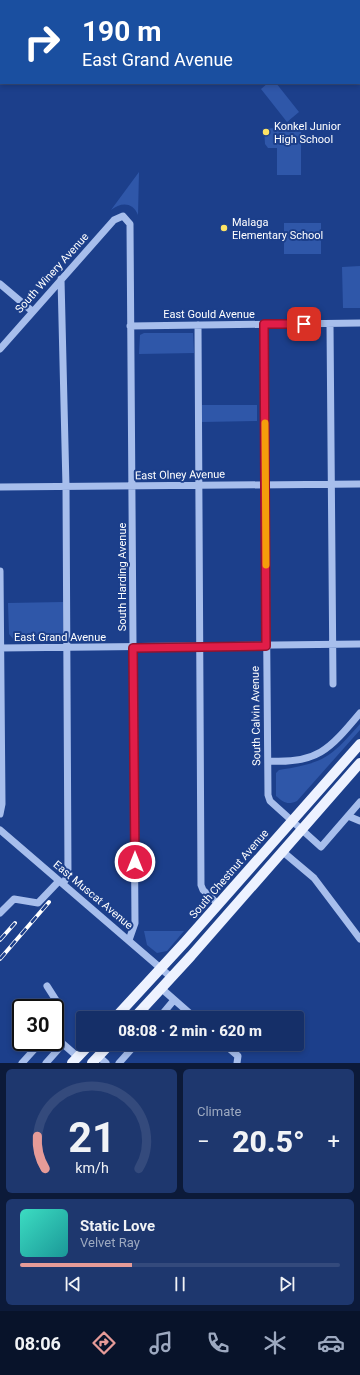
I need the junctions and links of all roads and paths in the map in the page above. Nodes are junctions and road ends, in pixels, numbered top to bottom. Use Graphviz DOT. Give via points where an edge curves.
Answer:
graph roads {
  1 [pos="123,216"];
  2 [pos="61,279"];
  3 [pos="0,284"];
  4 [pos="32,311"];
  5 [pos="360,323"];
  6 [pos="264,324"];
  7 [pos="330,324"];
  8 [pos="198,325"];
  9 [pos="130,326"];
  10 [pos="0,349"];
  11 [pos="331,484"];
  12 [pos="360,484"];
  13 [pos="198,485"];
  14 [pos="265,485"];
  15 [pos="66,486"];
  16 [pos="132,486"];
  17 [pos="0,487"];
  18 [pos="0,571"];
  19 [pos="333,644"];
  20 [pos="360,644"];
  21 [pos="201,646"];
  22 [pos="266,646"];
  23 [pos="0,648"];
  24 [pos="67,648"];
  25 [pos="133,648"];
  26 [pos="333,684"];
  27 [pos="360,713"];
  28 [pos="360,744"];
  29 [pos="268,761"];
  30 [pos="360,763"];
  31 [pos="360,802"];
  32 [pos="0,814"];
  33 [pos="348,816"];
  34 [pos="291,821"];
  35 [pos="360,821"];
  36 [pos="0,830"];
  37 [pos="301,830"];
  38 [pos="282,851"];
  39 [pos="61,883"];
  40 [pos="218,904"];
  41 [pos="0,913"];
  42 [pos="360,939"];
  43 [pos="129,940"];
  44 [pos="161,968"];
  45 [pos="172,978"];
  46 [pos="47,986"];
  47 [pos="162,989"];
  48 [pos="55,999"];
  49 [pos="174,1000"];
  50 [pos="121,1011"];
  51 [pos="141,1011"];
  52 [pos="165,1011"];
  53 [pos="187,1011"];
  54 [pos="64,1045"];
  55 [pos="33,1051"];
  56 [pos="57,1051"];
  57 [pos="83,1051"];
  58 [pos="105,1051"];
  59 [pos="130,1051"];
  60 [pos="232,1051"];
  61 [pos="75,1060"];
  62 [pos="98,1061"];
  63 [pos="22,1063"];
  64 [pos="46,1063"];
  65 [pos="119,1063"];
  66 [pos="238,1063"];
  1 -- 2 [label="street, South Winery Avenue" via="114,220"];
  1 -- 9 [label="street, South Harding Avenue" via="130,224"];
  2 -- 4 [label="street, South Winery Avenue"];
  2 -- 15 [label="street"];
  3 -- 4 [label="street"];
  4 -- 10 [label="street, South Winery Avenue"];
  5 -- 7 [label="street, East Gould Avenue"];
  6 -- 7 [label="street, East Gould Avenue"];
  6 -- 8 [label="street, East Gould Avenue"];
  6 -- 14 [label="street, South Calvin Avenue"];
  7 -- 11 [label="street"];
  8 -- 9 [label="street, East Gould Avenue"];
  8 -- 13 [label="street"];
  9 -- 16 [label="street, South Harding Avenue"];
  11 -- 12 [label="street, East Olney Avenue"];
  11 -- 14 [label="street, East Olney Avenue"];
  11 -- 19 [label="street"];
  13 -- 14 [label="street, East Olney Avenue"];
  13 -- 16 [label="street, East Olney Avenue"];
  13 -- 21 [label="street"];
  14 -- 22 [label="street, South Calvin Avenue"];
  15 -- 16 [label="street, East Olney Avenue"];
  15 -- 17 [label="street, East Olney Avenue"];
  15 -- 24 [label="street"];
  16 -- 25 [label="street, South Harding Avenue"];
  18 -- 23 [label="street"];
  19 -- 20 [label="street, East Grand Avenue"];
  19 -- 22 [label="street, East Grand Avenue"];
  19 -- 26 [label="street"];
  21 -- 22 [label="street, East Grand Avenue"];
  21 -- 25 [label="street, East Grand Avenue"];
  21 -- 40 [label="street" via="201,885"];
  22 -- 29 [label="street, South Calvin Avenue"];
  23 -- 24 [label="street, East Grand Avenue"];
  23 -- 32 [label="street"];
  24 -- 25 [label="street, East Grand Avenue"];
  24 -- 39 [label="street" via="68,875"];
  25 -- 43 [label="street, South Harding Avenue" via="135,923"];
  27 -- 29 [label="street" via="334,742 312,758 300,761"];
  28 -- 34 [label="main road, South Chestnut Avenue"];
  29 -- 34 [label="street, South Calvin Avenue" via="270,801"];
  30 -- 37 [label="main road"];
  31 -- 33 [label="street"];
  33 -- 35 [label="street"];
  33 -- 37 [label="street, South Calvin Avenue" via="321,847"];
  34 -- 37 [label="street, South Calvin Avenue"];
  34 -- 40 [label="main road, South Chestnut Avenue"];
  36 -- 39 [label="street, East Muscat Avenue"];
  37 -- 38 [label="main road"];
  38 -- 42 [label="street" via="314,878"];
  38 -- 45 [label="main road"];
  39 -- 41 [label="street" via="38,903 14,899"];
  39 -- 43 [label="street, East Muscat Avenue"];
  40 -- 44 [label="main road, South Chestnut Avenue"];
  43 -- 44 [label="street, East Muscat Avenue"];
  44 -- 45 [label="street, East Muscat Avenue"];
  44 -- 50 [label="main road, South Chestnut Avenue"];
  45 -- 47 [label="main road"];
  46 -- 48 [label="street"];
  47 -- 49 [label="street"];
  47 -- 51 [label="main road"];
  49 -- 52 [label="street"];
  49 -- 53 [label="street"];
  54 -- 61 [label="street"];
  55 -- 63 [label="street"];
  56 -- 64 [label="street"];
  57 -- 61 [label="main road"];
  58 -- 62 [label="main road"];
  59 -- 65 [label="street"];
  60 -- 66 [label="street" via="238,1056"];
}
